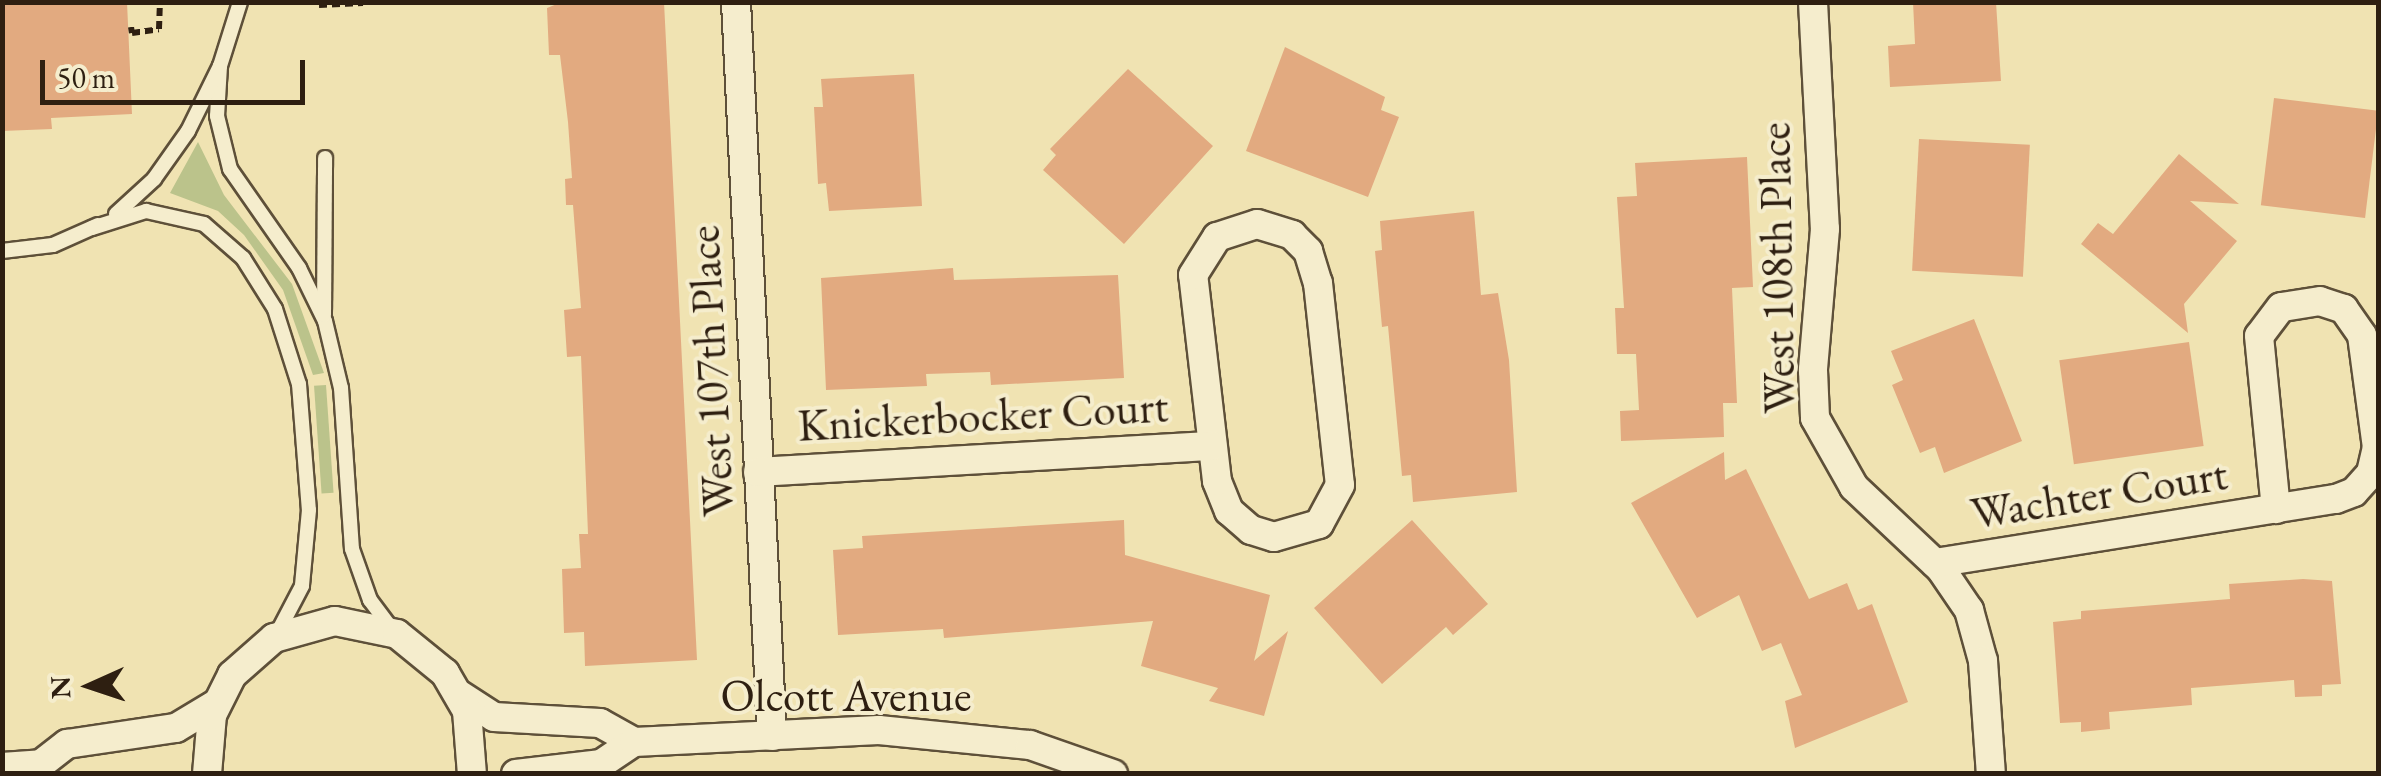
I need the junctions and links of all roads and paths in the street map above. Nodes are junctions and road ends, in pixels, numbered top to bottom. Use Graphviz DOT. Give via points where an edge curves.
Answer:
graph roads {
  1 [pos="160,2"];
  2 [pos="240,2"];
  3 [pos="736,2"];
  4 [pos="1813,2"];
  5 [pos="364,3"];
  6 [pos="319,5"];
  7 [pos="131,28"];
  8 [pos="220,66"];
  9 [pos="326,158"];
  10 [pos="92,228"];
  11 [pos="2,251"];
  12 [pos="324,320"];
  13 [pos="1212,446"];
  14 [pos="758,472"];
  15 [pos="2276,508"];
  16 [pos="1935,563"];
  17 [pos="397,634"];
  18 [pos="274,638"];
  19 [pos="460,695"];
  20 [pos="216,704"];
  21 [pos="772,736"];
  22 [pos="634,742"];
  23 [pos="2,767"];
  24 [pos="46,769"];
  25 [pos="207,774"];
  26 [pos="472,774"];
  27 [pos="516,774"];
  28 [pos="1113,774"];
  29 [pos="1991,774"];
  1 -- 7 [label="path" via="158,29"];
  2 -- 8 [label="lane"];
  3 -- 14 [label="street, West 107th Place"];
  4 -- 16 [label="street, West 108th Place" via="1825,228 1812,370 1815,418 1854,487"];
  5 -- 6 [label="path"];
  8 -- 10 [label="lane" via="167,164 131,203"];
  8 -- 12 [label="lane" via="217,116 230,170 293,258"];
  9 -- 12 [label="lane"];
  10 -- 11 [label="lane" via="53,245"];
  10 -- 18 [label="lane" via="146,211 204,224 235,249 276,309 300,384 309,524 302,586"];
  12 -- 17 [label="lane" via="341,388 352,549 370,600"];
  13 -- 13 [label="street, Knickerbocker Court" via="1229,511 1251,530 1274,538 1301,534 1333,505 1340,485 1318,283 1308,251 1276,228 1236,226 1217,237 1193,275"];
  13 -- 14 [label="street, Knickerbocker Court"];
  14 -- 21 [label="street, West 107th Place"];
  15 -- 15 [label="street, Wachter Court" via="2354,492 2376,460 2362,335 2344,310 2320,301 2281,307 2258,336"];
  15 -- 16 [label="street, Wachter Court"];
  16 -- 29 [label="street, West 108th Place" via="1978,633"];
  17 -- 18 [label="street" via="335,621"];
  17 -- 19 [label="street" via="431,657"];
  18 -- 20 [label="street" via="244,661"];
  19 -- 22 [label="street, Olcott Avenue" via="494,717 600,723"];
  19 -- 26 [label="street" via="472,734"];
  20 -- 24 [label="street" via="161,732 67,744"];
  20 -- 25 [label="street"];
  21 -- 22 [label="street, Olcott Avenue"];
  21 -- 28 [label="street, Olcott Avenue" via="952,733 1030,745"];
  22 -- 27 [label="street, Olcott Avenue" via="600,764"];
  23 -- 24 [label="street"];
}
